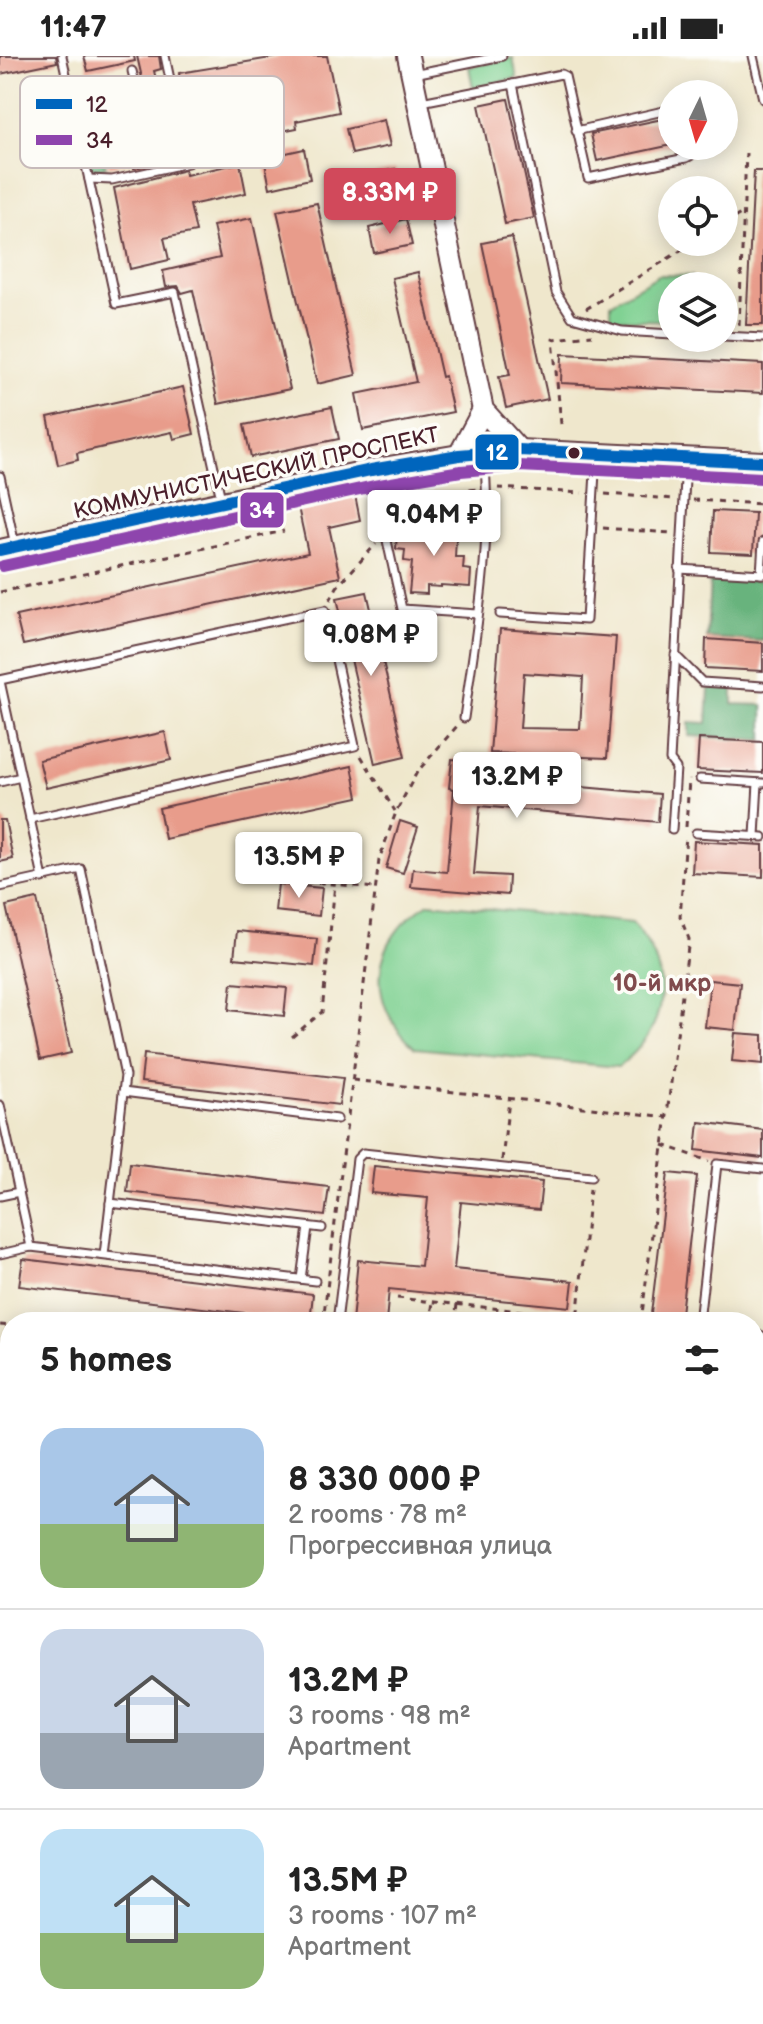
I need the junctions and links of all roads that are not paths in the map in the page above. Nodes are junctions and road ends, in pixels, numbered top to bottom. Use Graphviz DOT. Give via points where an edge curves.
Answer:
graph roads {
  1 [pos="62,56"];
  2 [pos="165,56"];
  3 [pos="502,56"];
  4 [pos="753,56"];
  5 [pos="410,65"];
  6 [pos="132,71"];
  7 [pos="66,76"];
  8 [pos="133,76"];
  9 [pos="169,76"];
  10 [pos="513,84"];
  11 [pos="763,99"];
  12 [pos="418,103"];
  13 [pos="658,112"];
  14 [pos="576,131"];
  15 [pos="677,160"];
  16 [pos="87,168"];
  17 [pos="166,168"];
  18 [pos="89,179"];
  19 [pos="658,333"];
  20 [pos="738,337"];
  21 [pos="763,338"];
  22 [pos="483,410"];
  23 [pos="519,450"];
  24 [pos="484,453"];
  25 [pos="596,454"];
  26 [pos="459,455"];
  27 [pos="686,458"];
  28 [pos="763,462"];
  29 [pos="371,470"];
  30 [pos="0,476"];
  31 [pos="222,501"];
  32 [pos="763,542"];
  33 [pos="8,549"];
  34 [pos="679,569"];
  35 [pos="762,574"];
  36 [pos="478,614"];
  37 [pos="500,614"];
  38 [pos="675,655"];
  39 [pos="0,681"];
  40 [pos="763,686"];
  41 [pos="464,718"];
  42 [pos="21,777"];
  43 [pos="700,779"];
  44 [pos="0,782"];
  45 [pos="760,783"];
  46 [pos="30,819"];
  47 [pos="672,830"];
  48 [pos="696,833"];
  49 [pos="759,836"];
  50 [pos="43,878"];
  51 [pos="0,887"];
  52 [pos="123,1092"];
  53 [pos="0,1105"];
  54 [pos="337,1119"];
  55 [pos="11,1151"];
  56 [pos="0,1153"];
  57 [pos="763,1169"];
  58 [pos="591,1177"];
  59 [pos="19,1192"];
  60 [pos="0,1196"];
  61 [pos="110,1203"];
  62 [pos="308,1227"];
  63 [pos="322,1228"];
  64 [pos="31,1247"];
  65 [pos="0,1254"];
  66 [pos="104,1255"];
  67 [pos="301,1279"];
  68 [pos="315,1281"];
  69 [pos="338,1312"];
  70 [pos="700,1312"];
  1 -- 7 [label="lane"];
  2 -- 9 [label="lane"];
  3 -- 5 [label="lane"];
  4 -- 11 [label="lane"];
  5 -- 12 [label="main road"];
  6 -- 8 [label="lane"];
  10 -- 12 [label="lane"];
  10 -- 14 [label="lane" via="563,75"];
  10 -- 19 [label="lane" via="556,292 572,317 622,331"];
  12 -- 22 [label="main road"];
  13 -- 14 [label="lane"];
  14 -- 15 [label="lane" via="586,176 592,179"];
  16 -- 18 [label="lane"];
  17 -- 18 [label="lane" via="112,180"];
  18 -- 31 [label="lane" via="116,304 175,292"];
  20 -- 21 [label="lane"];
  22 -- 23 [label="main road"];
  22 -- 26 [label="main road"];
  23 -- 24 [label="main road, КОММУНИСТИЧЕСКИЙ ПРОСПЕКТ"];
  23 -- 25 [label="main road, КОММУНИСТИЧЕСКИЙ ПРОСПЕКТ"];
  24 -- 26 [label="main road, КОММУНИСТИЧЕСКИЙ ПРОСПЕКТ"];
  24 -- 36 [label="lane" via="487,488"];
  25 -- 27 [label="main road, КОММУНИСТИЧЕСКИЙ ПРОСПЕКТ"];
  25 -- 37 [label="lane" via="586,620"];
  26 -- 29 [label="main road, КОММУНИСТИЧЕСКИЙ ПРОСПЕКТ"];
  27 -- 28 [label="main road, КОММУНИСТИЧЕСКИЙ ПРОСПЕКТ"];
  27 -- 34 [label="lane"];
  29 -- 31 [label="main road, КОММУНИСТИЧЕСКИЙ ПРОСПЕКТ"];
  29 -- 36 [label="lane" via="402,609"];
  30 -- 33 [label="lane"];
  31 -- 33 [label="main road, КОММУНИСТИЧЕСКИЙ ПРОСПЕКТ"];
  32 -- 35 [label="lane"];
  34 -- 35 [label="lane"];
  34 -- 38 [label="lane"];
  36 -- 41 [label="lane"];
  38 -- 40 [label="lane" via="702,682"];
  38 -- 47 [label="lane"];
  39 -- 42 [label="lane"];
  39 -- 46 [label="lane" via="325,610 355,746"];
  42 -- 44 [label="lane"];
  42 -- 46 [label="lane"];
  43 -- 45 [label="lane"];
  45 -- 49 [label="lane"];
  46 -- 50 [label="lane"];
  48 -- 49 [label="lane"];
  50 -- 51 [label="lane"];
  50 -- 52 [label="lane" via="81,869 125,1076"];
  52 -- 54 [label="lane"];
  52 -- 61 [label="lane"];
  53 -- 55 [label="lane"];
  55 -- 56 [label="lane"];
  55 -- 59 [label="lane"];
  57 -- 70 [label="lane" via="717,1164"];
  58 -- 69 [label="lane" via="363,1153 357,1159"];
  59 -- 60 [label="lane"];
  59 -- 64 [label="lane"];
  61 -- 62 [label="lane"];
  61 -- 66 [label="lane"];
  62 -- 63 [label="lane"];
  62 -- 67 [label="lane"];
  64 -- 65 [label="lane"];
  64 -- 66 [label="lane"];
  66 -- 67 [label="lane"];
  67 -- 68 [label="lane"];
}
